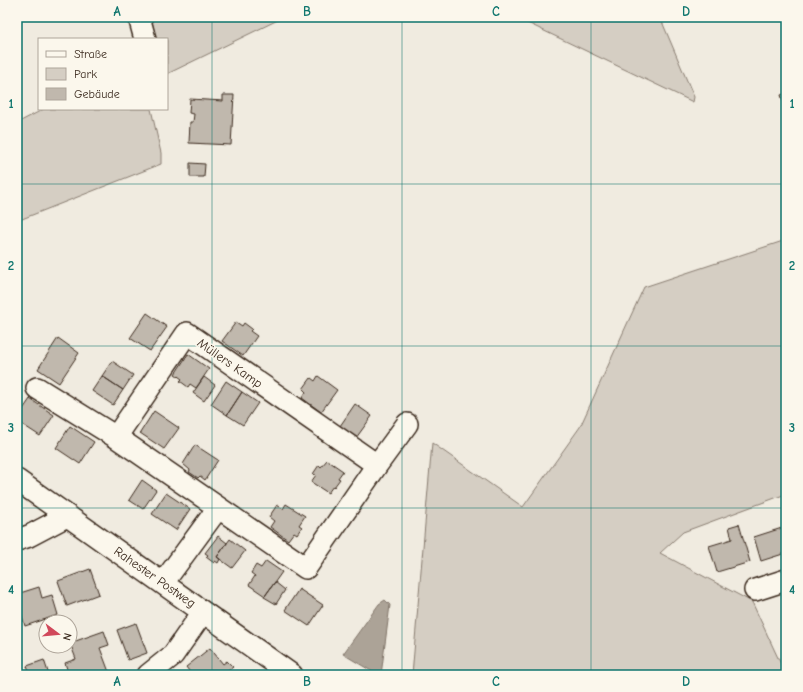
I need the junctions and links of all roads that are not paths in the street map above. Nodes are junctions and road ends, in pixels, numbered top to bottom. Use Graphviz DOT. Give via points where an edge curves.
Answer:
graph roads {
  1 [pos="139,17"];
  2 [pos="145,38"];
  3 [pos="37,388"];
  4 [pos="407,424"];
  5 [pos="116,437"];
  6 [pos="377,465"];
  7 [pos="17,480"];
  8 [pos="218,508"];
  9 [pos="67,516"];
  10 [pos="17,540"];
  11 [pos="786,580"];
  12 [pos="164,583"];
  13 [pos="755,590"];
  14 [pos="203,612"];
  15 [pos="148,675"];
  16 [pos="292,675"];
  1 -- 2 [label="street"];
  3 -- 5 [label="street"];
  4 -- 6 [label="street"];
  5 -- 6 [label="street, Müllers Kamp" via="187,333"];
  5 -- 8 [label="street"];
  6 -- 8 [label="street" via="306,568"];
  7 -- 9 [label="street, Rahester Postweg"];
  8 -- 12 [label="street"];
  9 -- 10 [label="street"];
  9 -- 12 [label="street, Rahester Postweg"];
  11 -- 13 [label="street"];
  12 -- 14 [label="street, Rahester Postweg"];
  14 -- 15 [label="street" via="173,655"];
  14 -- 16 [label="street, Rahester Postweg"];
}
